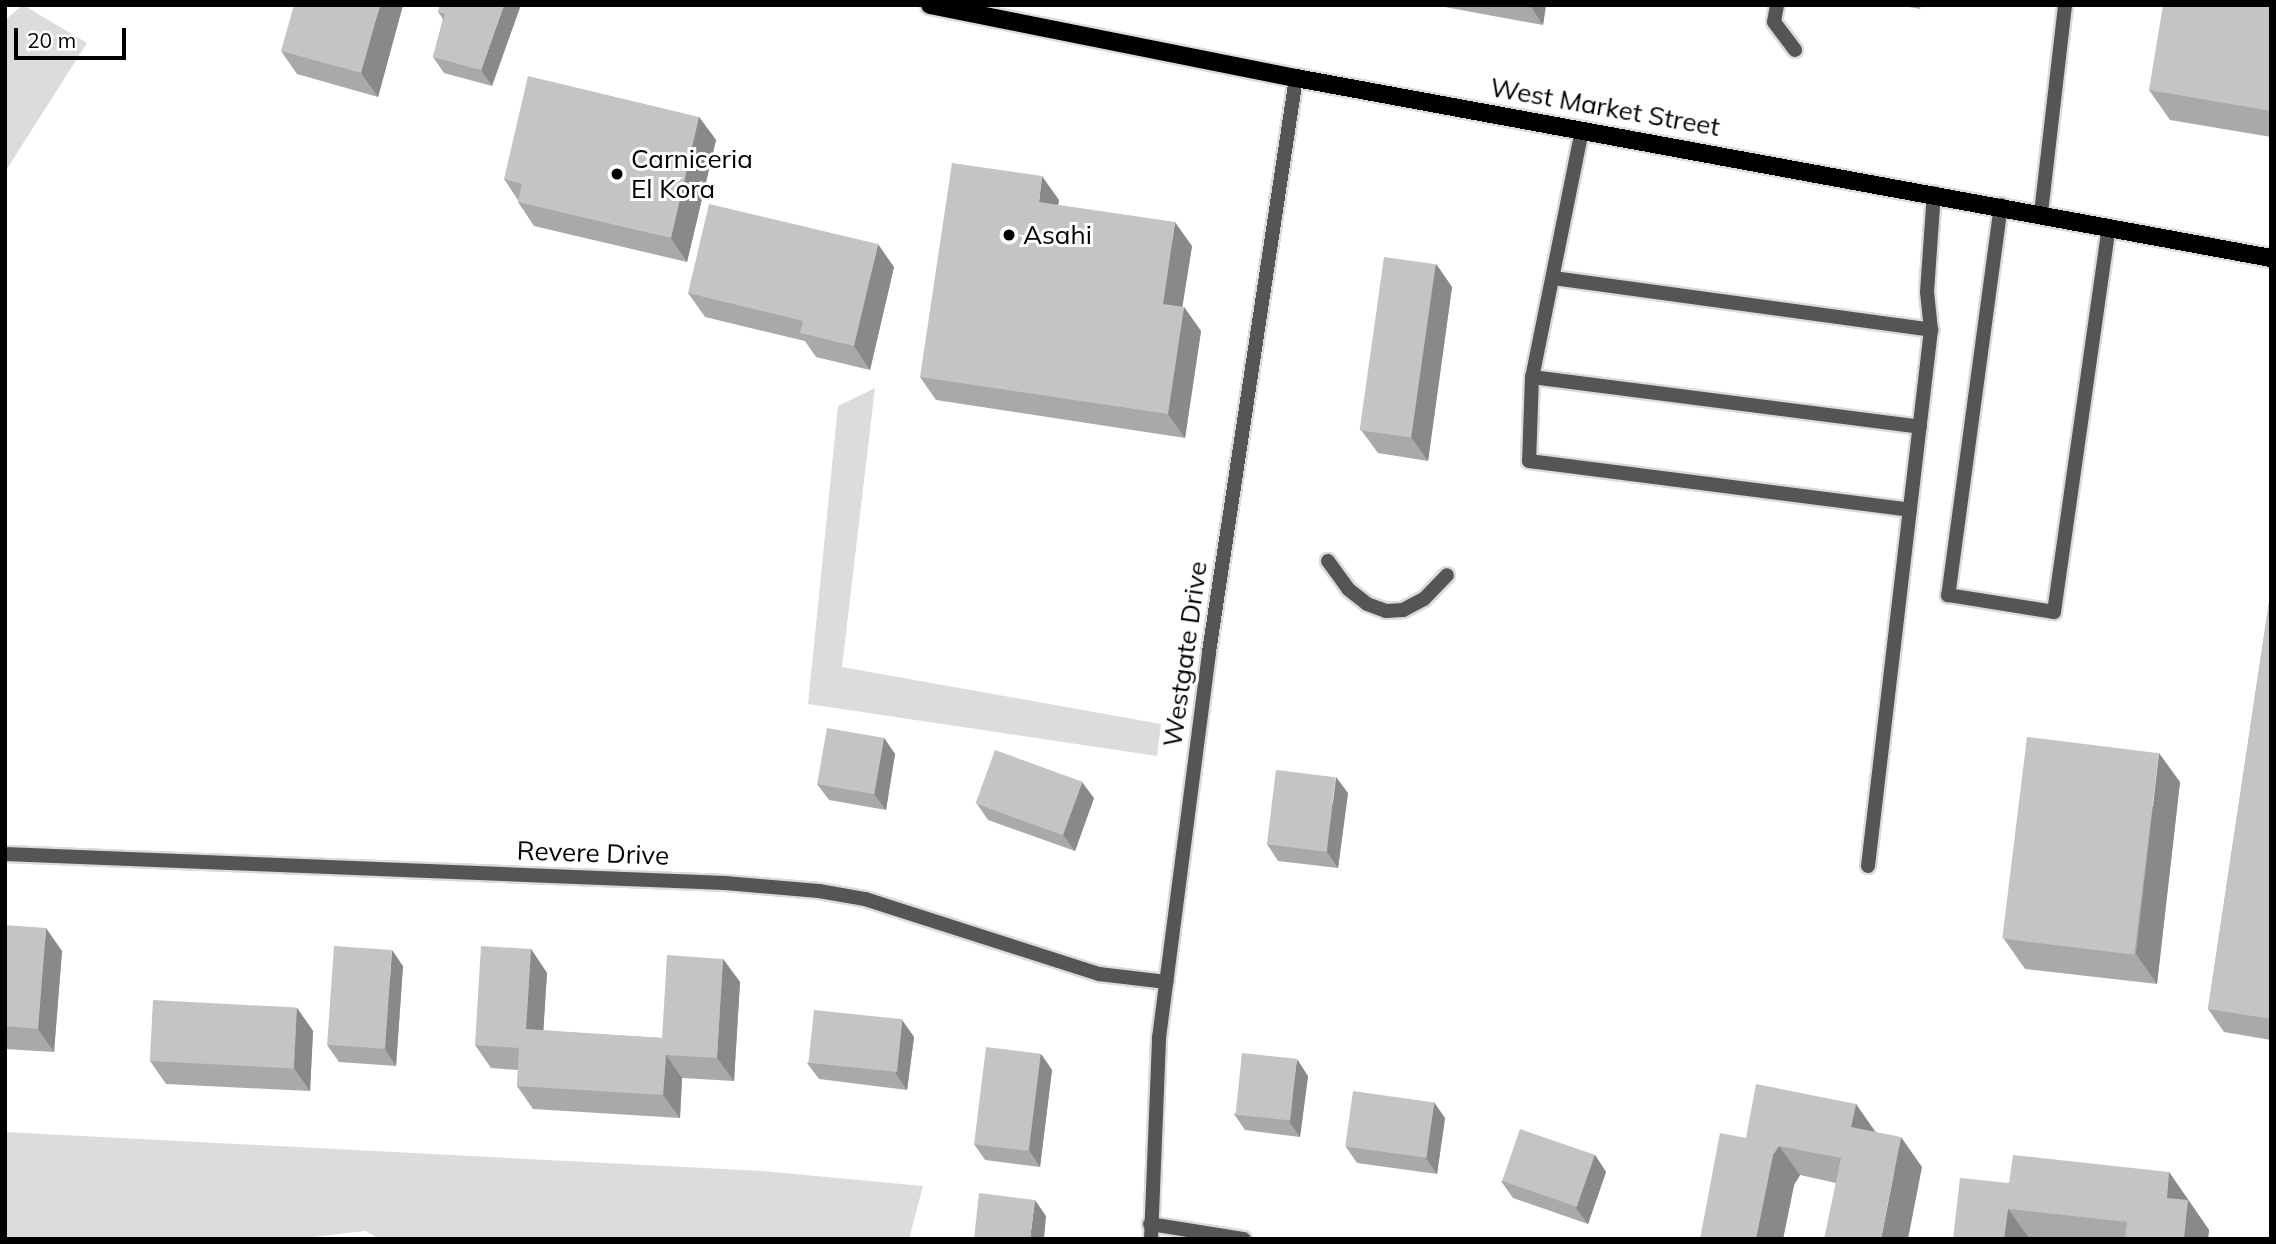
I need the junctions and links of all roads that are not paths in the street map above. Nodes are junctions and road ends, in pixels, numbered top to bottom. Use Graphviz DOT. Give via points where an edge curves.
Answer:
graph roads {
  1 [pos="930,5"];
  2 [pos="1777,5"];
  3 [pos="2065,5"];
  4 [pos="1795,50"];
  5 [pos="1296,78"];
  6 [pos="1582,130"];
  7 [pos="1934,193"];
  8 [pos="2001,205"];
  9 [pos="2041,213"];
  10 [pos="2109,226"];
  11 [pos="2271,258"];
  12 [pos="1553,278"];
  13 [pos="1931,330"];
  14 [pos="1532,377"];
  15 [pos="1920,427"];
  16 [pos="1910,510"];
  17 [pos="1328,561"];
  18 [pos="1447,575"];
  19 [pos="5,853"];
  20 [pos="1868,866"];
  21 [pos="1167,982"];
  22 [pos="1150,1232"];
  23 [pos="1244,1239"];
  1 -- 5 [label="main road, West Market Street"];
  2 -- 4 [label="street" via="1774,22"];
  3 -- 9 [label="street"];
  5 -- 6 [label="main road, West Market Street"];
  5 -- 21 [label="street, Westgate Drive" via="1207,664"];
  6 -- 7 [label="main road, West Market Street"];
  6 -- 12 [label="street"];
  7 -- 8 [label="main road, West Market Street"];
  7 -- 13 [label="street" via="1927,292"];
  8 -- 9 [label="main road, West Market Street"];
  8 -- 10 [label="street" via="1948,595 2054,612"];
  9 -- 10 [label="main road, West Market Street"];
  10 -- 11 [label="main road, West Market Street"];
  12 -- 13 [label="street"];
  12 -- 14 [label="street"];
  13 -- 15 [label="street"];
  14 -- 15 [label="street"];
  14 -- 16 [label="street" via="1529,461"];
  15 -- 16 [label="street"];
  16 -- 20 [label="street"];
  17 -- 18 [label="street" via="1348,589 1386,611 1403,610 1424,599"];
  19 -- 21 [label="street, Revere Drive" via="725,883 819,891 864,899 1099,974"];
  21 -- 22 [label="street, Westgate Drive" via="1159,1038"];
  22 -- 23 [label="street"];
}
